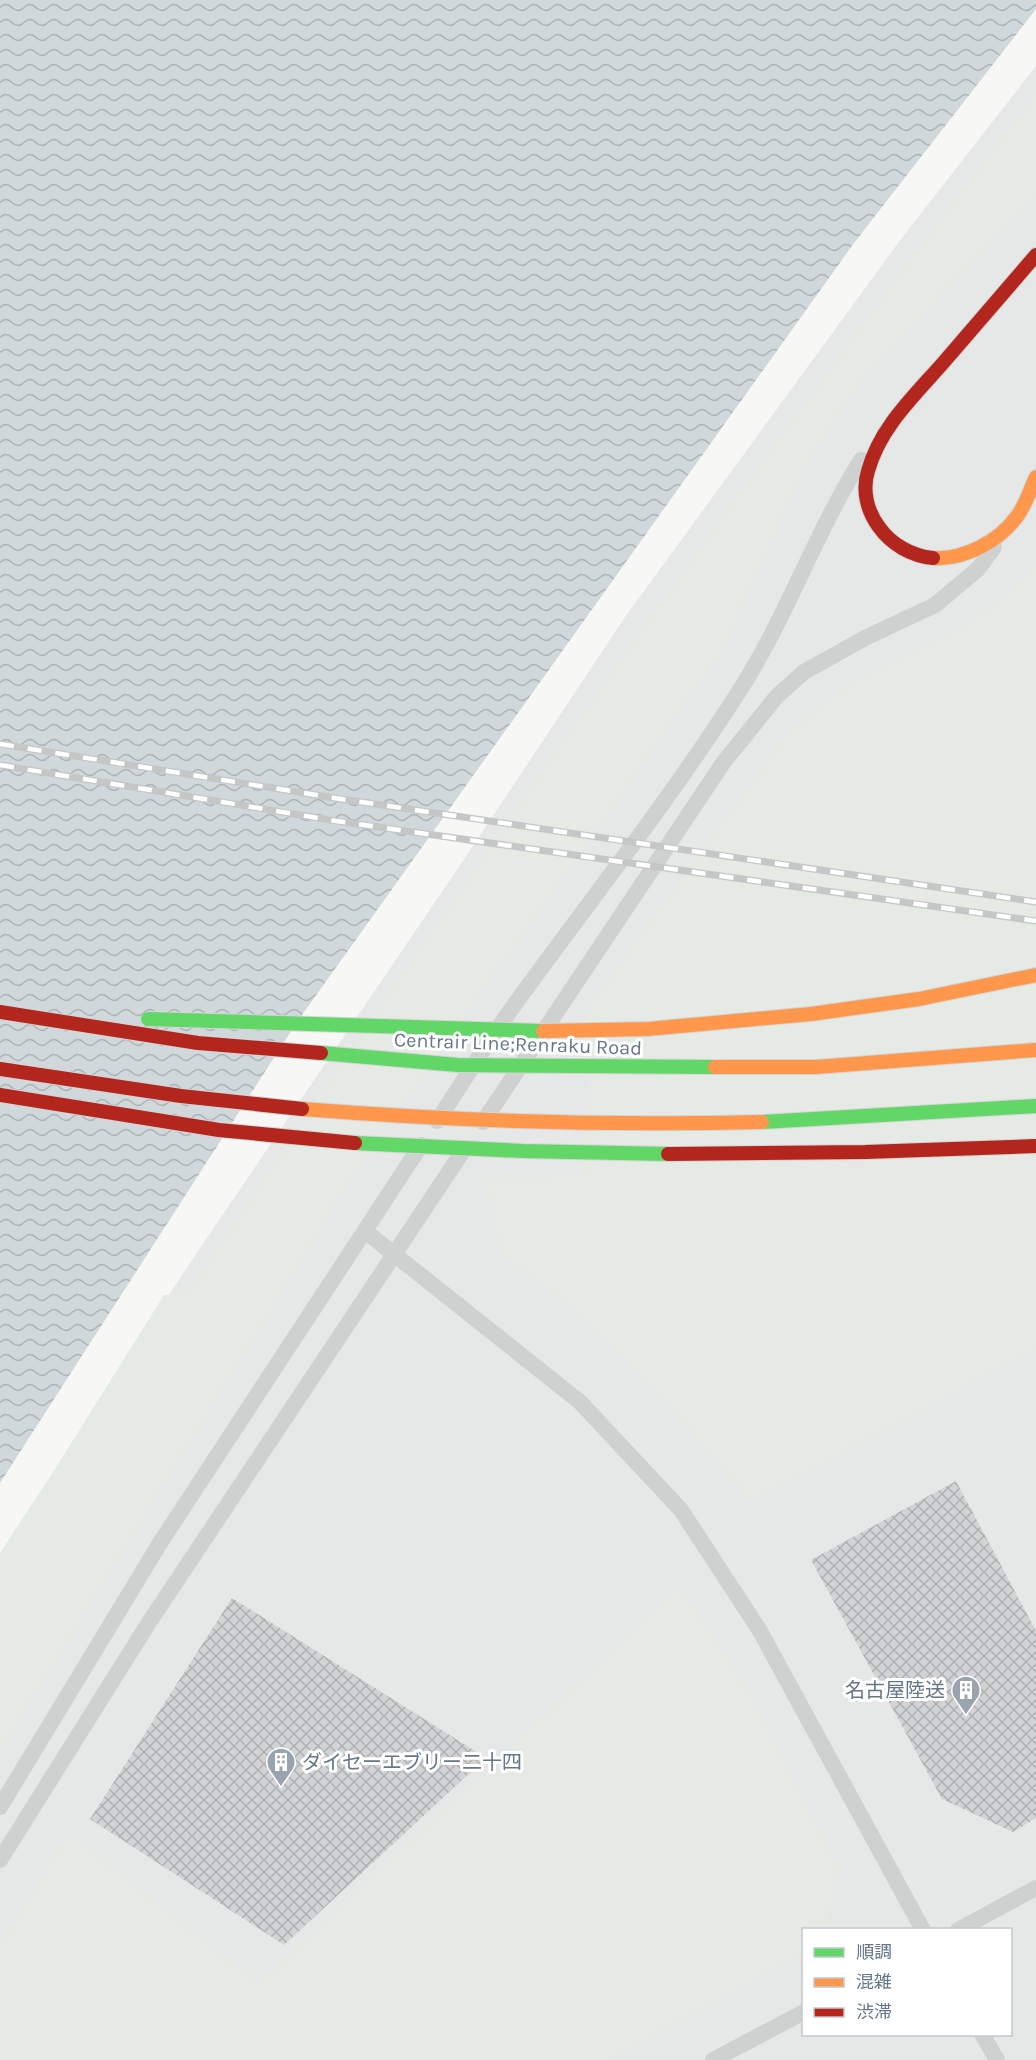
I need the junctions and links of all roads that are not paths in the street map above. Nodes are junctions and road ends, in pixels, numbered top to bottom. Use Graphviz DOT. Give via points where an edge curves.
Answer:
graph roads {
  1 [pos="1036,255"];
  2 [pos="889,425"];
  3 [pos="1036,477"];
  4 [pos="1016,518"];
  5 [pos="1036,975"];
  6 [pos="0,1012"];
  7 [pos="45,1021"];
  8 [pos="1036,1050"];
  9 [pos="0,1069"];
  10 [pos="0,1095"];
  11 [pos="1036,1106"];
  12 [pos="1036,1146"];
  13 [pos="365,1231"];
  14 [pos="395,1253"];
  15 [pos="0,1807"];
  16 [pos="0,1860"];
  17 [pos="1036,1888"];
  18 [pos="922,1928"];
  19 [pos="960,1928"];
  20 [pos="802,2013"];
  21 [pos="983,2036"];
  22 [pos="713,2060"];
  23 [pos="997,2060"];
  1 -- 2 [label="main road"];
  2 -- 4 [label="main road" via="875,451 865,488 873,518 887,538 924,558 958,556 980,547"];
  2 -- 13 [label="lane" via="847,483 782,616 739,692 581,917 517,1000"];
  3 -- 4 [label="main road"];
  4 -- 14 [label="lane" via="978,569 935,605 804,672 751,725"];
  5 -- 7 [label="main road, bridge" via="919,999 811,1014 594,1031 395,1028 230,1018"];
  6 -- 7 [label="main road, Centrair Line;Renraku Road, bridge"];
  7 -- 8 [label="main road, Centrair Line;Renraku Road, bridge" via="198,1043 458,1065 816,1067"];
  9 -- 11 [label="main road, bridge" via="182,1096 372,1113 538,1121 816,1121"];
  10 -- 12 [label="main road, bridge" via="145,1120 350,1143 716,1155 879,1154"];
  13 -- 14 [label="lane"];
  13 -- 15 [label="lane" via="160,1543"];
  14 -- 16 [label="lane" via="148,1624"];
  14 -- 18 [label="lane" via="580,1402 681,1510 759,1631"];
  17 -- 19 [label="lane"];
  20 -- 22 [label="lane"];
  21 -- 23 [label="lane"];
}
